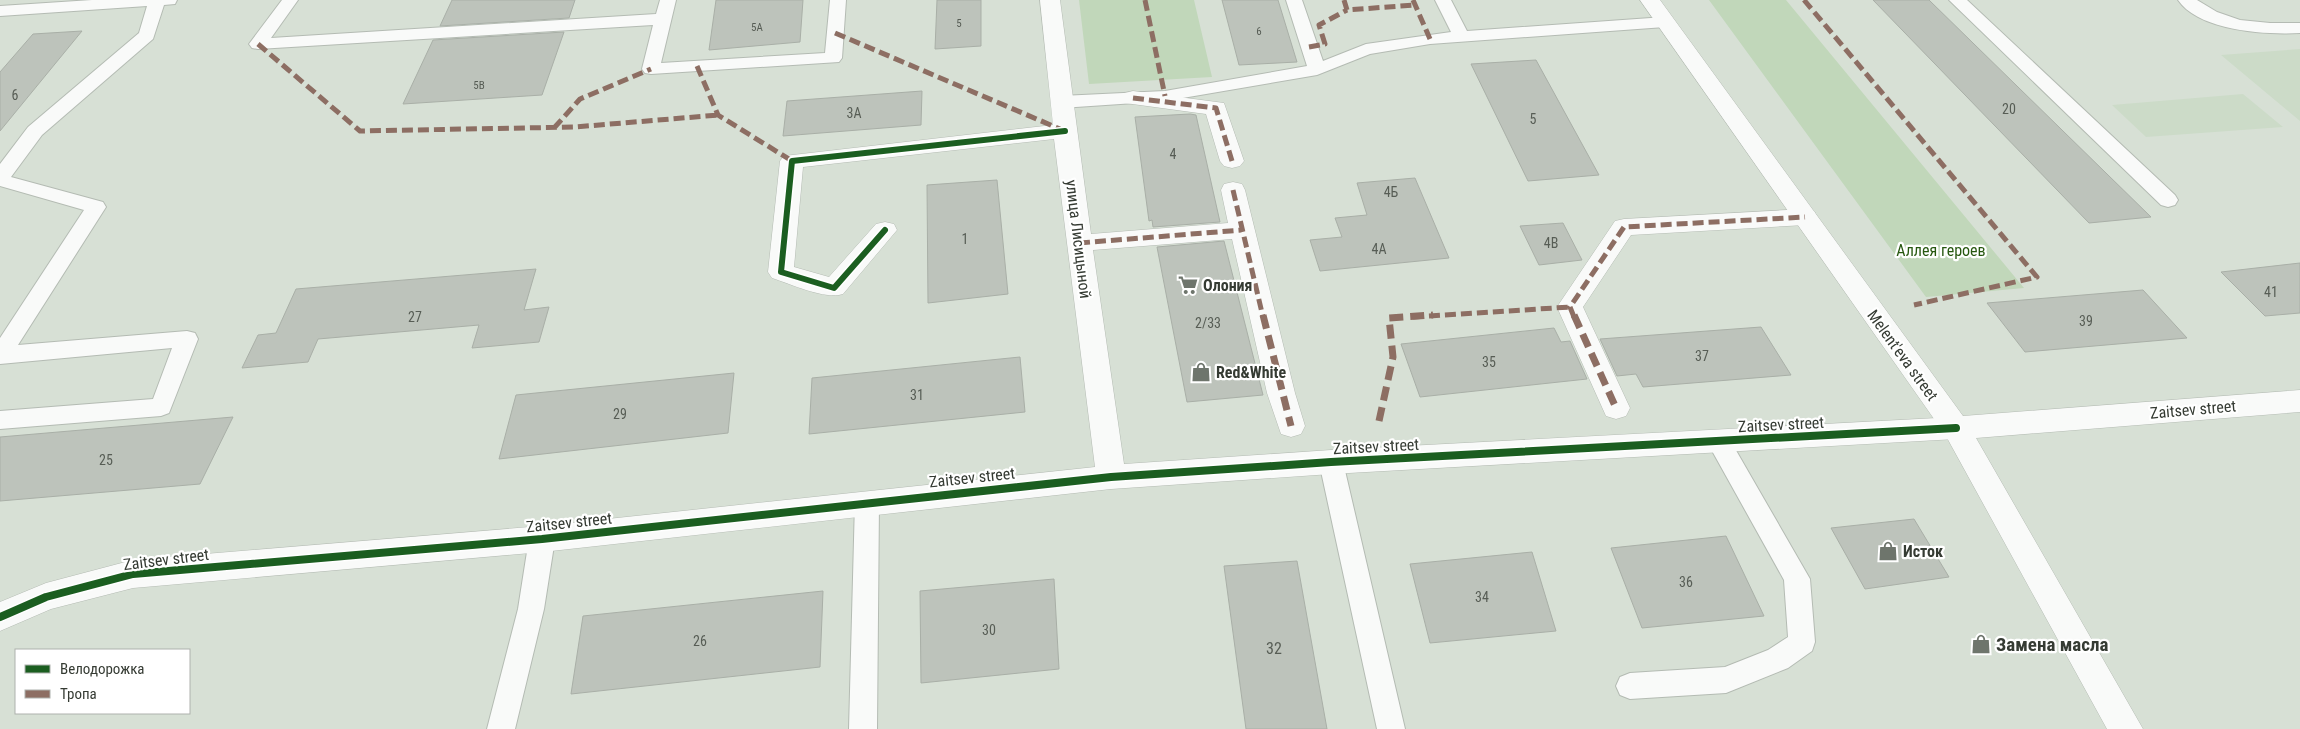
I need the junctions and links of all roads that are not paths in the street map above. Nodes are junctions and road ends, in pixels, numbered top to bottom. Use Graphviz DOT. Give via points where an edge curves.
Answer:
graph roads {
  1 [pos="162,0"];
  2 [pos="290,0"];
  3 [pos="668,0"];
  4 [pos="838,0"];
  5 [pos="1050,0"];
  6 [pos="1294,0"];
  7 [pos="1443,0"];
  8 [pos="1650,0"];
  9 [pos="1956,0"];
  10 [pos="2186,0"];
  11 [pos="0,11"];
  12 [pos="663,19"];
  13 [pos="1664,22"];
  14 [pos="2300,28"];
  15 [pos="1461,36"];
  16 [pos="1317,70"];
  17 [pos="1132,98"];
  18 [pos="1061,102"];
  19 [pos="1064,131"];
  20 [pos="1232,161"];
  21 [pos="0,178"];
  22 [pos="1233,190"];
  23 [pos="2168,200"];
  24 [pos="1805,218"];
  25 [pos="885,230"];
  26 [pos="1242,230"];
  27 [pos="1079,243"];
  28 [pos="0,355"];
  29 [pos="2300,401"];
  30 [pos="1616,408"];
  31 [pos="0,420"];
  32 [pos="1291,426"];
  33 [pos="1956,428"];
  34 [pos="1718,440"];
  35 [pos="1331,462"];
  36 [pos="1111,477"];
  37 [pos="867,502"];
  38 [pos="542,539"];
  39 [pos="0,617"];
  40 [pos="1630,686"];
  41 [pos="501,729"];
  42 [pos="862,729"];
  43 [pos="1391,729"];
  44 [pos="2126,729"];
  1 -- 11 [label="lane"];
  1 -- 21 [label="lane" via="147,35 35,131"];
  2 -- 12 [label="lane" via="258,44"];
  3 -- 12 [label="lane"];
  4 -- 12 [label="lane" via="834,58 651,69"];
  5 -- 18 [label="street, улица Лисицыной"];
  6 -- 16 [label="lane"];
  7 -- 15 [label="lane"];
  8 -- 13 [label="street, Melent'eva street"];
  9 -- 23 [label="lane"];
  10 -- 14 [label="lane" via="2198,10 2222,21 2257,28"];
  13 -- 15 [label="lane"];
  13 -- 24 [label="street, Melent'eva street"];
  15 -- 16 [label="lane" via="1366,49"];
  16 -- 17 [label="lane" via="1165,96"];
  17 -- 18 [label="lane"];
  17 -- 20 [label="street" via="1216,108"];
  18 -- 19 [label="street, улица Лисицыной"];
  19 -- 25 [label="street" via="792,161 781,272 834,288"];
  19 -- 27 [label="street, улица Лисицыной"];
  21 -- 28 [label="lane" via="96,207"];
  22 -- 26 [label="street"];
  24 -- 30 [label="street" via="1624,227 1570,307"];
  24 -- 33 [label="street, Melent'eva street"];
  26 -- 27 [label="street"];
  26 -- 32 [label="street"];
  27 -- 36 [label="street, улица Лисицыной"];
  28 -- 31 [label="lane" via="187,339 161,407"];
  29 -- 33 [label="street, Zaitsev street"];
  33 -- 34 [label="street, Zaitsev street"];
  33 -- 44 [label="street, Melent'eva street"];
  34 -- 35 [label="street, Zaitsev street"];
  34 -- 40 [label="lane" via="1797,579 1802,642 1778,659 1726,680"];
  35 -- 36 [label="street, Zaitsev street"];
  35 -- 43 [label="lane"];
  36 -- 37 [label="street, Zaitsev street"];
  37 -- 38 [label="street, Zaitsev street"];
  37 -- 42 [label="lane"];
  38 -- 39 [label="street, Zaitsev street" via="133,574 46,597"];
  38 -- 41 [label="lane" via="531,609"];
}
